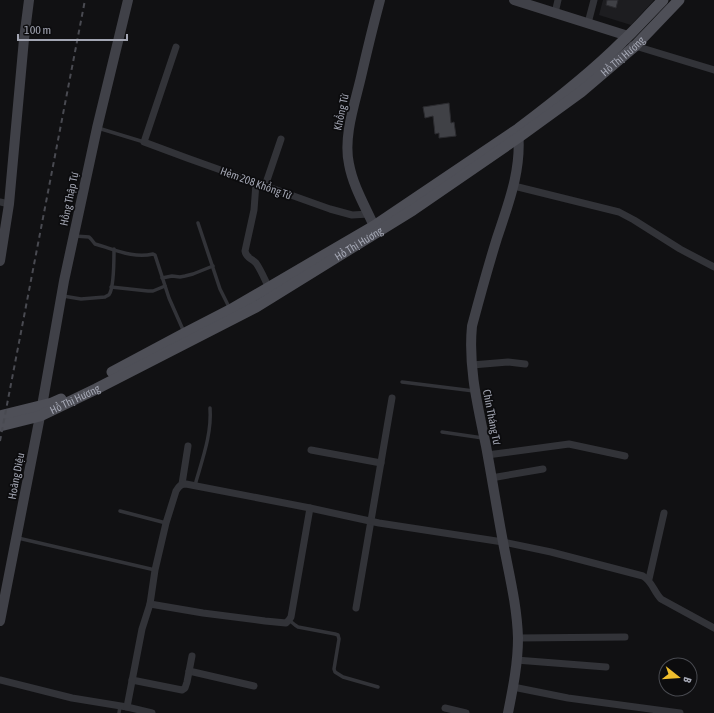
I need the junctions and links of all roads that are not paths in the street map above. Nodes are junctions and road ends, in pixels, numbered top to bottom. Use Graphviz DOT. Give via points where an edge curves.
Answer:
graph roads {
  1 [pos="29,0"];
  2 [pos="128,0"];
  3 [pos="380,0"];
  4 [pos="514,0"];
  5 [pos="558,0"];
  6 [pos="594,0"];
  7 [pos="663,0"];
  8 [pos="679,0"];
  9 [pos="555,13"];
  10 [pos="588,23"];
  11 [pos="625,39"];
  12 [pos="637,44"];
  13 [pos="176,47"];
  14 [pos="714,70"];
  15 [pos="97,128"];
  16 [pos="518,133"];
  17 [pos="281,139"];
  18 [pos="144,142"];
  19 [pos="256,183"];
  20 [pos="265,186"];
  21 [pos="514,186"];
  22 [pos="4,203"];
  23 [pos="369,214"];
  24 [pos="198,223"];
  25 [pos="374,226"];
  26 [pos="74,236"];
  27 [pos="114,249"];
  28 [pos="0,261"];
  29 [pos="213,266"];
  30 [pos="714,268"];
  31 [pos="162,278"];
  32 [pos="165,286"];
  33 [pos="111,287"];
  34 [pos="268,288"];
  35 [pos="61,296"];
  36 [pos="230,310"];
  37 [pos="185,333"];
  38 [pos="525,364"];
  39 [pos="472,365"];
  40 [pos="402,382"];
  41 [pos="475,391"];
  42 [pos="392,398"];
  43 [pos="210,408"];
  44 [pos="41,411"];
  45 [pos="0,416"];
  46 [pos="0,426"];
  47 [pos="442,432"];
  48 [pos="484,439"];
  49 [pos="188,446"];
  50 [pos="311,450"];
  51 [pos="487,455"];
  52 [pos="625,456"];
  53 [pos="381,463"];
  54 [pos="543,469"];
  55 [pos="491,478"];
  56 [pos="182,484"];
  57 [pos="195,485"];
  58 [pos="310,508"];
  59 [pos="120,511"];
  60 [pos="664,513"];
  61 [pos="371,522"];
  62 [pos="166,523"];
  63 [pos="16,537"];
  64 [pos="503,542"];
  65 [pos="155,570"];
  66 [pos="649,579"];
  67 [pos="150,604"];
  68 [pos="356,608"];
  69 [pos="289,620"];
  70 [pos="0,621"];
  71 [pos="714,628"];
  72 [pos="625,637"];
  73 [pos="518,638"];
  74 [pos="192,656"];
  75 [pos="516,660"];
  76 [pos="606,667"];
  77 [pos="189,671"];
  78 [pos="0,680"];
  79 [pos="132,680"];
  80 [pos="254,686"];
  81 [pos="378,687"];
  82 [pos="513,687"];
  83 [pos="445,708"];
  84 [pos="122,709"];
  85 [pos="152,713"];
  86 [pos="466,713"];
  87 [pos="508,713"];
  88 [pos="680,713"];
  1 -- 22 [label="street"];
  2 -- 15 [label="street, Hồng Thập Tự"];
  3 -- 23 [label="street, Khổng Tử" via="354,105 347,146 351,175"];
  4 -- 9 [label="street"];
  5 -- 9 [label="street"];
  6 -- 10 [label="street"];
  7 -- 11 [label="main road, Hồ Thị Hương"];
  8 -- 12 [label="main road, Hồ Thị Hương"];
  9 -- 10 [label="street"];
  10 -- 11 [label="street"];
  11 -- 12 [label="main road"];
  11 -- 16 [label="main road, Hồ Thị Hương"];
  12 -- 14 [label="street"];
  12 -- 16 [label="main road, Hồ Thị Hương" via="581,92"];
  13 -- 18 [label="street"];
  15 -- 18 [label="lane, Hẻm 208 Khổng Tử"];
  15 -- 26 [label="street, Hồng Thập Tự"];
  16 -- 21 [label="street, Chín Tháng Tư" via="519,154"];
  16 -- 25 [label="main road, Hồ Thị Hương"];
  16 -- 44 [label="main road, Hồ Thị Hương" via="413,210 256,306 96,389"];
  17 -- 20 [label="street"];
  18 -- 19 [label="street, Hẻm 208 Khổng Tử"];
  19 -- 20 [label="street, Hẻm 208 Khổng Tử"];
  19 -- 34 [label="street" via="246,254 256,264"];
  20 -- 23 [label="street, Hẻm 208 Khổng Tử" via="352,215"];
  21 -- 30 [label="street" via="618,212"];
  21 -- 39 [label="street, Chín Tháng Tư" via="472,326"];
  22 -- 28 [label="street"];
  23 -- 25 [label="street, Khổng Tử"];
  24 -- 29 [label="lane"];
  25 -- 34 [label="main road, Hồ Thị Hương"];
  26 -- 27 [label="lane" via="89,238 95,244"];
  26 -- 35 [label="street, Hồng Thập Tự"];
  27 -- 31 [label="lane" via="135,256 155,255"];
  27 -- 33 [label="lane"];
  29 -- 31 [label="lane" via="185,276"];
  29 -- 36 [label="lane"];
  31 -- 32 [label="lane"];
  32 -- 33 [label="lane" via="153,291"];
  32 -- 37 [label="lane"];
  33 -- 35 [label="lane" via="106,297 81,299"];
  34 -- 36 [label="main road, Hồ Thị Hương"];
  35 -- 44 [label="street, Hồng Thập Tự"];
  36 -- 37 [label="main road, Hồ Thị Hương"];
  37 -- 44 [label="main road, Hồ Thị Hương"];
  38 -- 39 [label="street" via="508,362"];
  39 -- 41 [label="street, Chín Tháng Tư"];
  40 -- 41 [label="lane"];
  41 -- 48 [label="street, Chín Tháng Tư"];
  42 -- 53 [label="street"];
  43 -- 57 [label="lane" via="208,436"];
  44 -- 45 [label="main road, Hồ Thị Hương"];
  44 -- 46 [label="main road, Hồ Thị Hương"];
  44 -- 63 [label="street, Hoàng Diệu"];
  47 -- 48 [label="lane"];
  48 -- 51 [label="street, Chín Tháng Tư"];
  49 -- 56 [label="street"];
  50 -- 53 [label="street"];
  51 -- 52 [label="street" via="569,444"];
  51 -- 55 [label="street, Chín Tháng Tư"];
  53 -- 61 [label="street"];
  54 -- 55 [label="street"];
  55 -- 64 [label="street, Chín Tháng Tư"];
  56 -- 57 [label="street"];
  56 -- 62 [label="street" via="176,491"];
  57 -- 58 [label="street"];
  58 -- 61 [label="street"];
  58 -- 69 [label="street"];
  59 -- 62 [label="lane"];
  60 -- 66 [label="street"];
  61 -- 64 [label="street"];
  61 -- 68 [label="street"];
  62 -- 65 [label="street"];
  63 -- 65 [label="lane"];
  63 -- 70 [label="street, Hoàng Diệu"];
  64 -- 66 [label="street"];
  64 -- 73 [label="street, Chín Tháng Tư" via="514,599"];
  65 -- 67 [label="street"];
  66 -- 71 [label="street" via="661,599"];
  67 -- 69 [label="street" via="264,621 286,623"];
  67 -- 79 [label="street" via="142,629"];
  69 -- 81 [label="lane" via="298,627 338,635 335,672 343,677"];
  72 -- 73 [label="street"];
  73 -- 75 [label="street, Chín Tháng Tư"];
  74 -- 77 [label="street"];
  75 -- 76 [label="street"];
  75 -- 82 [label="street, Chín Tháng Tư"];
  77 -- 79 [label="street" via="185,688 182,690"];
  77 -- 80 [label="street"];
  78 -- 84 [label="street"];
  79 -- 84 [label="street"];
  82 -- 87 [label="street, Chín Tháng Tư"];
  82 -- 88 [label="street" via="561,697"];
  83 -- 86 [label="street"];
  84 -- 85 [label="street"];
}
